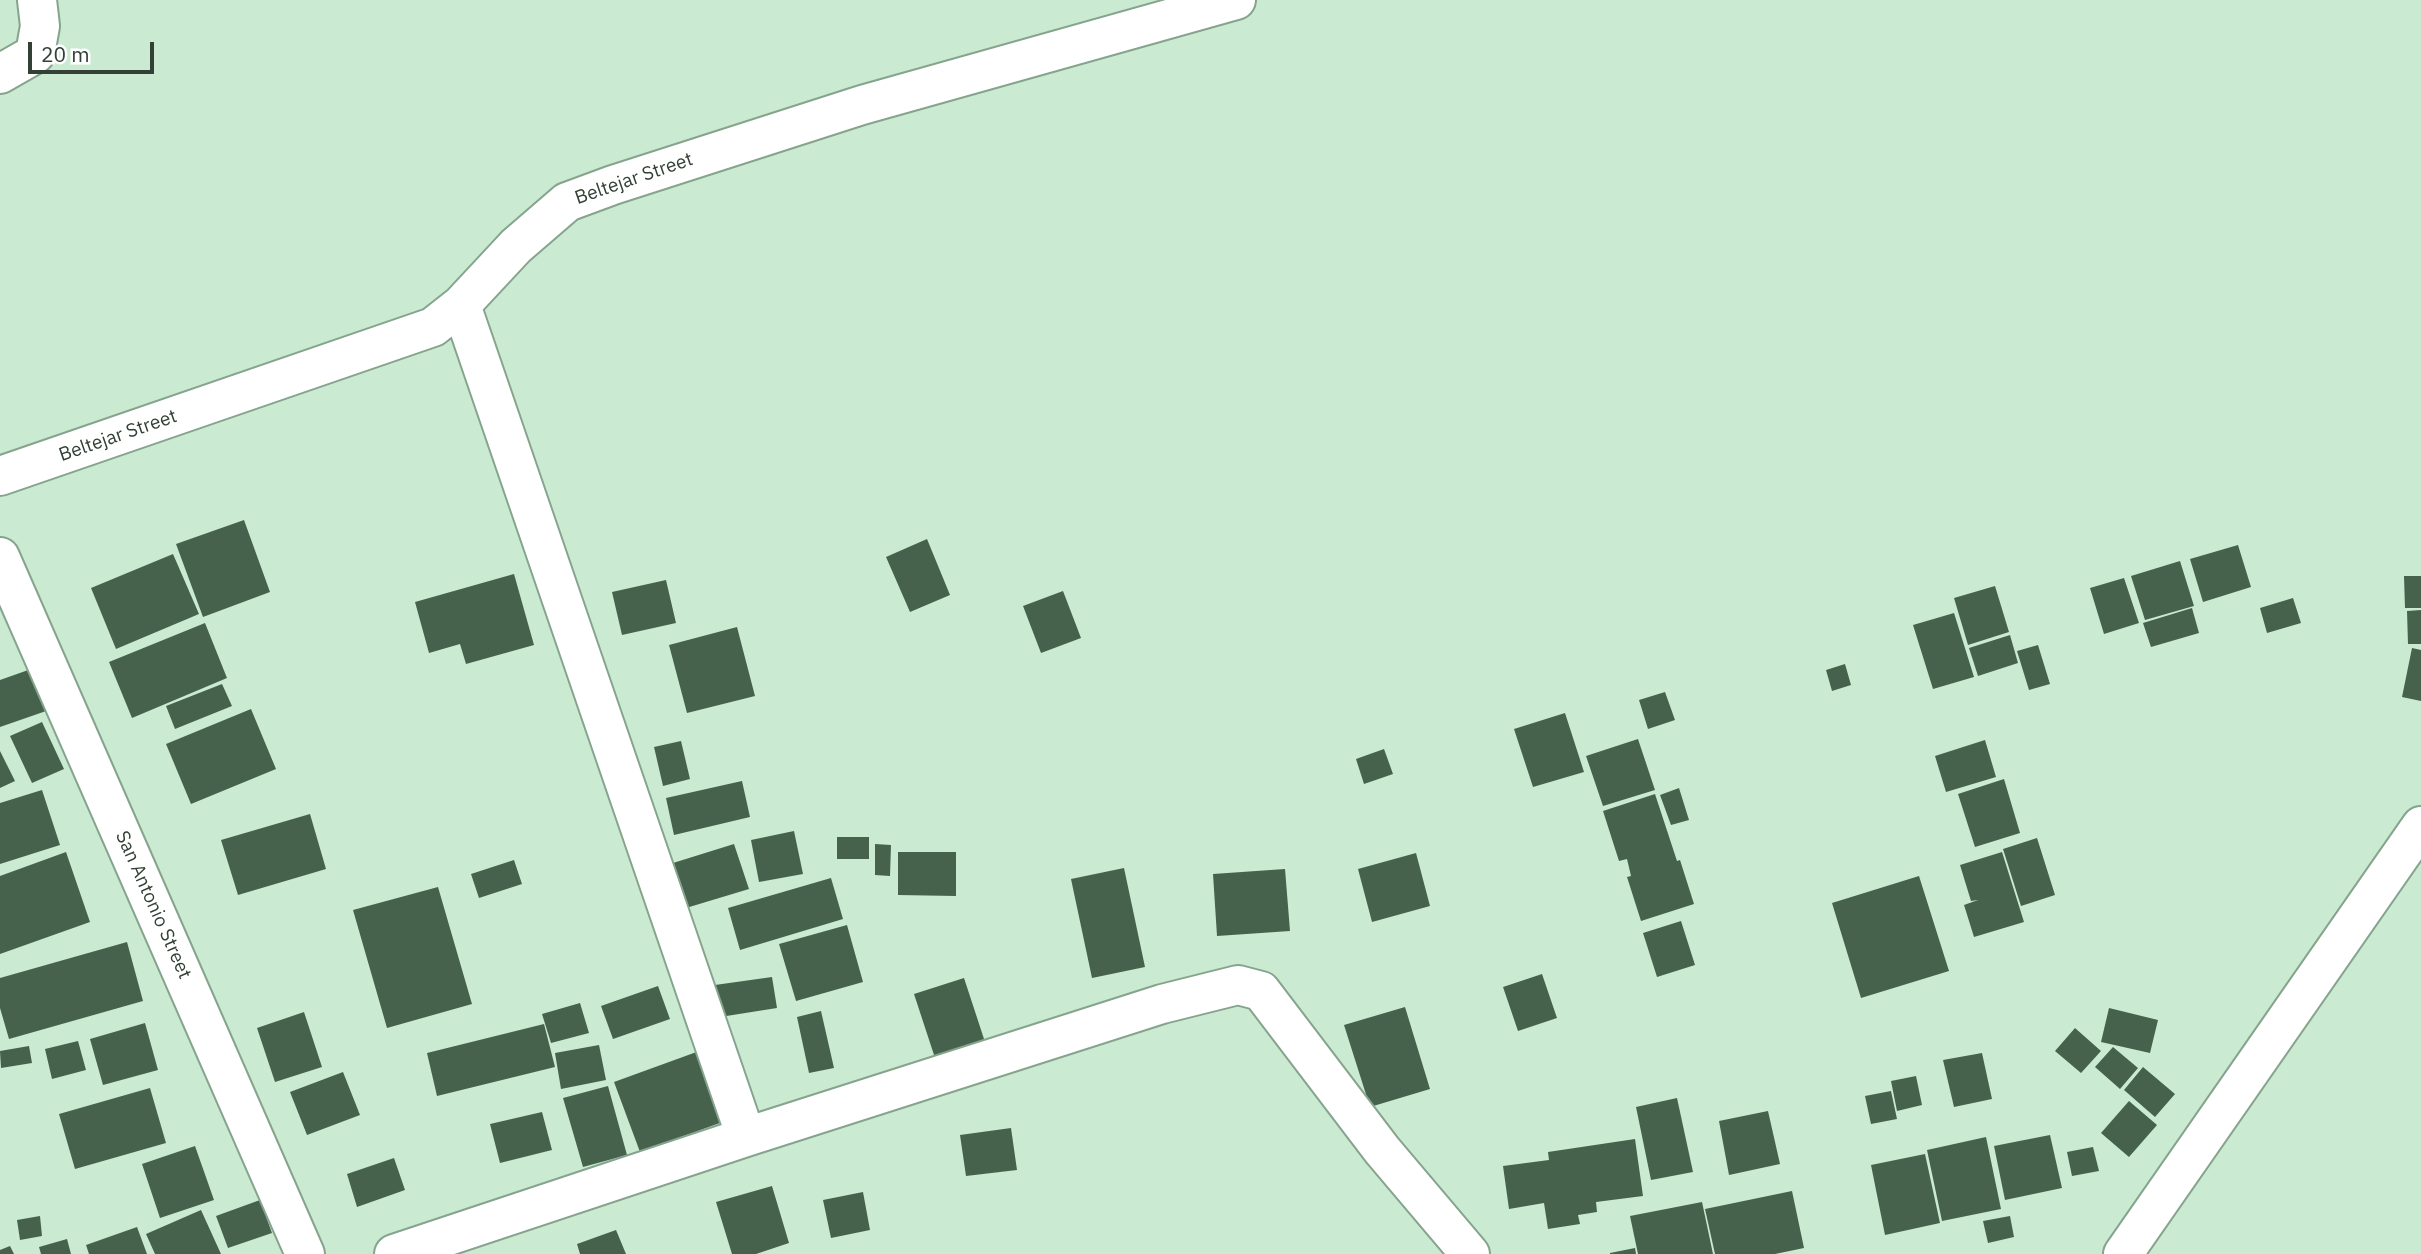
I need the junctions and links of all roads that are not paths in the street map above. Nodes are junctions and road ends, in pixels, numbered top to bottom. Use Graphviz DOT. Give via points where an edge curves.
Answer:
graph roads {
  1 [pos="37,0"];
  2 [pos="1236,0"];
  3 [pos="0,74"];
  4 [pos="461,305"];
  5 [pos="0,476"];
  6 [pos="0,556"];
  7 [pos="2421,826"];
  8 [pos="746,1137"];
  9 [pos="305,1254"];
  10 [pos="394,1254"];
  11 [pos="1470,1254"];
  12 [pos="2123,1254"];
  1 -- 3 [label="street" via="40,26 35,54"];
  2 -- 4 [label="street, Beltejar Street" via="862,105 567,202 516,246"];
  4 -- 5 [label="street, Beltejar Street" via="433,327"];
  4 -- 8 [label="street"];
  6 -- 9 [label="street, San Antonio Street"];
  7 -- 12 [label="street"];
  8 -- 10 [label="street"];
  8 -- 11 [label="street" via="1162,1004 1238,985 1261,991 1382,1150"];
}
